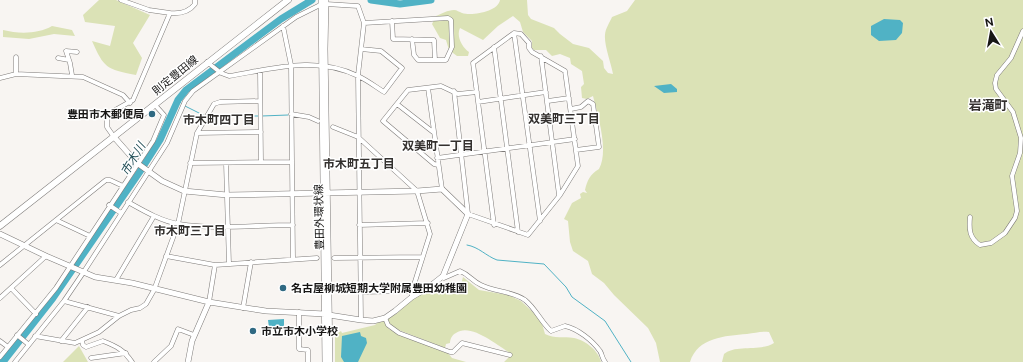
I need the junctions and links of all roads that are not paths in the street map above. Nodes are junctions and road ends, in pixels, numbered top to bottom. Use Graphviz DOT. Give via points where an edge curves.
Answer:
graph roads {
  1 [pos="122,0"];
  2 [pos="195,0"];
  3 [pos="288,0"];
  4 [pos="337,1"];
  5 [pos="323,2"];
  6 [pos="170,14"];
  7 [pos="392,21"];
  8 [pos="364,23"];
  9 [pos="284,26"];
  10 [pos="1023,31"];
  11 [pos="514,33"];
  12 [pos="412,39"];
  13 [pos="494,47"];
  14 [pos="361,49"];
  15 [pos="76,52"];
  16 [pos="541,56"];
  17 [pos="16,57"];
  18 [pos="58,58"];
  19 [pos="69,60"];
  20 [pos="435,60"];
  21 [pos="208,64"];
  22 [pos="291,65"];
  23 [pos="324,65"];
  24 [pos="260,71"];
  25 [pos="221,73"];
  26 [pos="16,74"];
  27 [pos="72,75"];
  28 [pos="358,75"];
  29 [pos="0,78"];
  30 [pos="428,88"];
  31 [pos="454,91"];
  32 [pos="477,92"];
  33 [pos="546,92"];
  34 [pos="523,95"];
  35 [pos="501,98"];
  36 [pos="569,98"];
  37 [pos="260,101"];
  38 [pos="548,101"];
  39 [pos="478,102"];
  40 [pos="130,103"];
  41 [pos="397,104"];
  42 [pos="155,105"];
  43 [pos="571,109"];
  44 [pos="291,114"];
  45 [pos="318,121"];
  46 [pos="332,127"];
  47 [pos="261,132"];
  48 [pos="433,132"];
  49 [pos="197,133"];
  50 [pos="114,137"];
  51 [pos="358,138"];
  52 [pos="575,139"];
  53 [pos="553,142"];
  54 [pos="530,145"];
  55 [pos="508,148"];
  56 [pos="576,150"];
  57 [pos="485,151"];
  58 [pos="462,154"];
  59 [pos="437,158"];
  60 [pos="261,162"];
  61 [pos="292,162"];
  62 [pos="137,163"];
  63 [pos="190,163"];
  64 [pos="226,163"];
  65 [pos="438,165"];
  66 [pos="149,172"];
  67 [pos="123,186"];
  68 [pos="442,189"];
  69 [pos="184,191"];
  70 [pos="358,192"];
  71 [pos="416,192"];
  72 [pos="292,193"];
  73 [pos="326,193"];
  74 [pos="227,195"];
  75 [pos="560,195"];
  76 [pos="128,202"];
  77 [pos="109,205"];
  78 [pos="121,213"];
  79 [pos="468,214"];
  80 [pos="154,216"];
  81 [pos="970,217"];
  82 [pos="56,220"];
  83 [pos="540,220"];
  84 [pos="428,223"];
  85 [pos="178,224"];
  86 [pos="293,225"];
  87 [pos="359,225"];
  88 [pos="494,225"];
  89 [pos="0,226"];
  90 [pos="229,226"];
  91 [pos="518,232"];
  92 [pos="0,234"];
  93 [pos="90,236"];
  94 [pos="24,246"];
  95 [pos="46,256"];
  96 [pos="166,256"];
  97 [pos="422,257"];
  98 [pos="293,258"];
  99 [pos="317,258"];
  100 [pos="334,258"];
  101 [pos="360,258"];
  102 [pos="251,262"];
  103 [pos="229,264"];
  104 [pos="0,265"];
  105 [pos="215,265"];
  106 [pos="70,267"];
  107 [pos="82,272"];
  108 [pos="443,276"];
  109 [pos="116,280"];
  110 [pos="11,288"];
  111 [pos="154,290"];
  112 [pos="361,292"];
  113 [pos="412,294"];
  114 [pos="0,298"];
  115 [pos="64,301"];
  116 [pos="209,302"];
  117 [pos="88,307"];
  118 [pos="242,308"];
  119 [pos="299,312"];
  120 [pos="36,314"];
  121 [pos="327,314"];
  122 [pos="119,316"];
  123 [pos="385,318"];
  124 [pos="361,320"];
  125 [pos="194,335"];
  126 [pos="18,336"];
  127 [pos="35,336"];
  128 [pos="0,340"];
  129 [pos="82,340"];
  130 [pos="61,341"];
  131 [pos="27,344"];
  132 [pos="8,347"];
  133 [pos="126,353"];
  134 [pos="510,355"];
  135 [pos="0,357"];
  136 [pos="91,358"];
  137 [pos="15,362"];
  138 [pos="132,362"];
  139 [pos="154,362"];
  140 [pos="188,362"];
  141 [pos="308,362"];
  142 [pos="325,362"];
  143 [pos="330,362"];
  144 [pos="605,362"];
  1 -- 6 [label="street" via="149,10"];
  2 -- 6 [label="street" via="192,8 182,13"];
  3 -- 21 [label="main road, 則定豊田線"];
  4 -- 5 [label="street"];
  4 -- 8 [label="street" via="358,6"];
  5 -- 9 [label="street"];
  5 -- 23 [label="street, 豊田外環状線"];
  6 -- 40 [label="street" via="135,97"];
  7 -- 8 [label="street"];
  7 -- 12 [label="street" via="394,39"];
  7 -- 20 [label="street" via="448,18 451,20 450,56 446,60"];
  8 -- 14 [label="street"];
  9 -- 22 [label="street"];
  9 -- 25 [label="street"];
  10 -- 81 [label="street" via="1011,58 997,75 995,82 996,89 1013,112 1021,138 1020,153 1012,176 1017,202 1015,218 1000,238 980,245 972,239 969,231"];
  11 -- 13 [label="street"];
  11 -- 16 [label="street" via="520,34 529,43 532,52"];
  11 -- 34 [label="street"];
  12 -- 20 [label="street" via="414,55 418,60"];
  12 -- 20 [label="street" via="434,40"];
  13 -- 32 [label="street" via="473,63"];
  13 -- 35 [label="street"];
  14 -- 28 [label="street"];
  14 -- 28 [label="street" via="381,51 402,68 384,92"];
  15 -- 19 [label="street" via="66,51"];
  16 -- 33 [label="street"];
  16 -- 36 [label="street" via="565,70"];
  17 -- 26 [label="street"];
  18 -- 19 [label="street"];
  19 -- 27 [label="street"];
  21 -- 25 [label="street"];
  21 -- 42 [label="main road, 則定豊田線"];
  22 -- 23 [label="street"];
  22 -- 24 [label="street"];
  22 -- 44 [label="street"];
  23 -- 28 [label="street"];
  23 -- 73 [label="street, 豊田外環状線"];
  24 -- 25 [label="street" via="229,76"];
  24 -- 37 [label="street"];
  25 -- 66 [label="street" via="193,91 184,103 167,143"];
  26 -- 27 [label="street"];
  26 -- 29 [label="street"];
  27 -- 40 [label="street" via="87,78 116,91 125,96"];
  28 -- 51 [label="street"];
  30 -- 31 [label="street" via="441,86"];
  30 -- 41 [label="street" via="408,90"];
  30 -- 48 [label="street"];
  31 -- 32 [label="street" via="458,94"];
  31 -- 58 [label="street"];
  32 -- 39 [label="street"];
  33 -- 34 [label="street"];
  33 -- 38 [label="street"];
  34 -- 35 [label="street"];
  34 -- 54 [label="street"];
  35 -- 39 [label="street"];
  35 -- 55 [label="street"];
  36 -- 38 [label="street"];
  36 -- 43 [label="street"];
  37 -- 47 [label="street"];
  37 -- 49 [label="street" via="214,104"];
  38 -- 53 [label="street"];
  39 -- 57 [label="street"];
  40 -- 50 [label="street" via="112,111 108,117 107,127"];
  41 -- 48 [label="street"];
  41 -- 65 [label="street" via="383,121"];
  42 -- 50 [label="main road, 則定豊田線"];
  42 -- 62 [label="street" via="164,115 153,141"];
  43 -- 52 [label="street"];
  43 -- 56 [label="street" via="581,107 588,101 593,104 598,147"];
  44 -- 45 [label="street"];
  44 -- 61 [label="street"];
  46 -- 51 [label="street"];
  47 -- 49 [label="street"];
  47 -- 60 [label="street"];
  48 -- 59 [label="street"];
  49 -- 63 [label="street"];
  50 -- 62 [label="street"];
  50 -- 89 [label="main road, 則定豊田線"];
  51 -- 70 [label="street"];
  51 -- 71 [label="street"];
  52 -- 53 [label="street"];
  52 -- 56 [label="street"];
  53 -- 54 [label="street"];
  53 -- 75 [label="street"];
  54 -- 55 [label="street"];
  54 -- 83 [label="street"];
  55 -- 57 [label="street"];
  55 -- 91 [label="street"];
  56 -- 75 [label="street" via="578,166"];
  57 -- 58 [label="street"];
  57 -- 88 [label="street"];
  58 -- 59 [label="street"];
  58 -- 79 [label="street"];
  59 -- 65 [label="street"];
  60 -- 61 [label="street"];
  60 -- 64 [label="street"];
  61 -- 72 [label="street"];
  62 -- 66 [label="street"];
  62 -- 67 [label="street"];
  63 -- 64 [label="street"];
  63 -- 69 [label="street"];
  64 -- 74 [label="street"];
  65 -- 68 [label="street"];
  66 -- 69 [label="street" via="162,182"];
  66 -- 76 [label="street"];
  67 -- 77 [label="street"];
  67 -- 82 [label="street" via="106,180"];
  68 -- 71 [label="street"];
  68 -- 79 [label="street"];
  69 -- 74 [label="street"];
  69 -- 85 [label="street"];
  70 -- 71 [label="street"];
  70 -- 73 [label="street"];
  70 -- 87 [label="street"];
  71 -- 84 [label="street"];
  72 -- 73 [label="street"];
  72 -- 74 [label="street"];
  72 -- 86 [label="street"];
  73 -- 121 [label="street, 豊田外環状線"];
  74 -- 90 [label="street"];
  75 -- 83 [label="street"];
  76 -- 78 [label="street"];
  76 -- 80 [label="street"];
  77 -- 78 [label="street"];
  77 -- 93 [label="street"];
  78 -- 107 [label="street"];
  79 -- 88 [label="street"];
  79 -- 108 [label="street"];
  80 -- 85 [label="street"];
  80 -- 109 [label="street"];
  82 -- 93 [label="street"];
  82 -- 94 [label="street"];
  83 -- 91 [label="street" via="528,235"];
  84 -- 87 [label="street"];
  84 -- 97 [label="street" via="430,234"];
  85 -- 90 [label="street"];
  85 -- 96 [label="street"];
  86 -- 90 [label="street"];
  86 -- 98 [label="street"];
  87 -- 101 [label="street"];
  88 -- 91 [label="street"];
  90 -- 103 [label="street"];
  92 -- 94 [label="street"];
  93 -- 106 [label="street"];
  94 -- 95 [label="street"];
  94 -- 104 [label="street"];
  95 -- 106 [label="street"];
  95 -- 110 [label="street"];
  96 -- 105 [label="street"];
  96 -- 111 [label="street"];
  97 -- 101 [label="street"];
  97 -- 113 [label="street"];
  98 -- 99 [label="street"];
  98 -- 102 [label="street"];
  100 -- 101 [label="street"];
  101 -- 112 [label="street"];
  102 -- 103 [label="street"];
  102 -- 118 [label="street"];
  103 -- 105 [label="street"];
  105 -- 116 [label="street"];
  106 -- 107 [label="street"];
  106 -- 120 [label="street"];
  107 -- 109 [label="street"];
  107 -- 115 [label="street"];
  108 -- 113 [label="street" via="429,287"];
  108 -- 144 [label="street" via="444,278 460,271 469,274 479,284 516,295 532,306 552,331 565,326 587,337 601,352"];
  109 -- 111 [label="street"];
  110 -- 114 [label="street"];
  110 -- 120 [label="street"];
  111 -- 116 [label="street"];
  111 -- 122 [label="street" via="143,307"];
  112 -- 113 [label="street"];
  112 -- 124 [label="street"];
  113 -- 123 [label="street"];
  115 -- 117 [label="street"];
  115 -- 127 [label="street"];
  116 -- 118 [label="street"];
  116 -- 125 [label="street"];
  117 -- 122 [label="street"];
  117 -- 130 [label="street"];
  118 -- 119 [label="street"];
  119 -- 121 [label="street"];
  119 -- 141 [label="street" via="299,349 308,350"];
  120 -- 126 [label="street"];
  121 -- 124 [label="street"];
  121 -- 142 [label="street, 豊田外環状線"];
  121 -- 143 [label="street, 豊田外環状線"];
  122 -- 129 [label="street" via="99,332"];
  123 -- 124 [label="street"];
  123 -- 134 [label="street" via="388,326 399,333 450,352 462,343"];
  125 -- 139 [label="street" via="178,329 171,346"];
  125 -- 140 [label="street"];
  126 -- 131 [label="street"];
  126 -- 132 [label="street"];
  127 -- 130 [label="street"];
  127 -- 131 [label="street"];
  128 -- 132 [label="street"];
  129 -- 130 [label="street" via="75,344"];
  129 -- 133 [label="street" via="86,347 103,341"];
  131 -- 137 [label="street"];
  132 -- 135 [label="street"];
  133 -- 136 [label="street"];
  133 -- 138 [label="street"];
}
